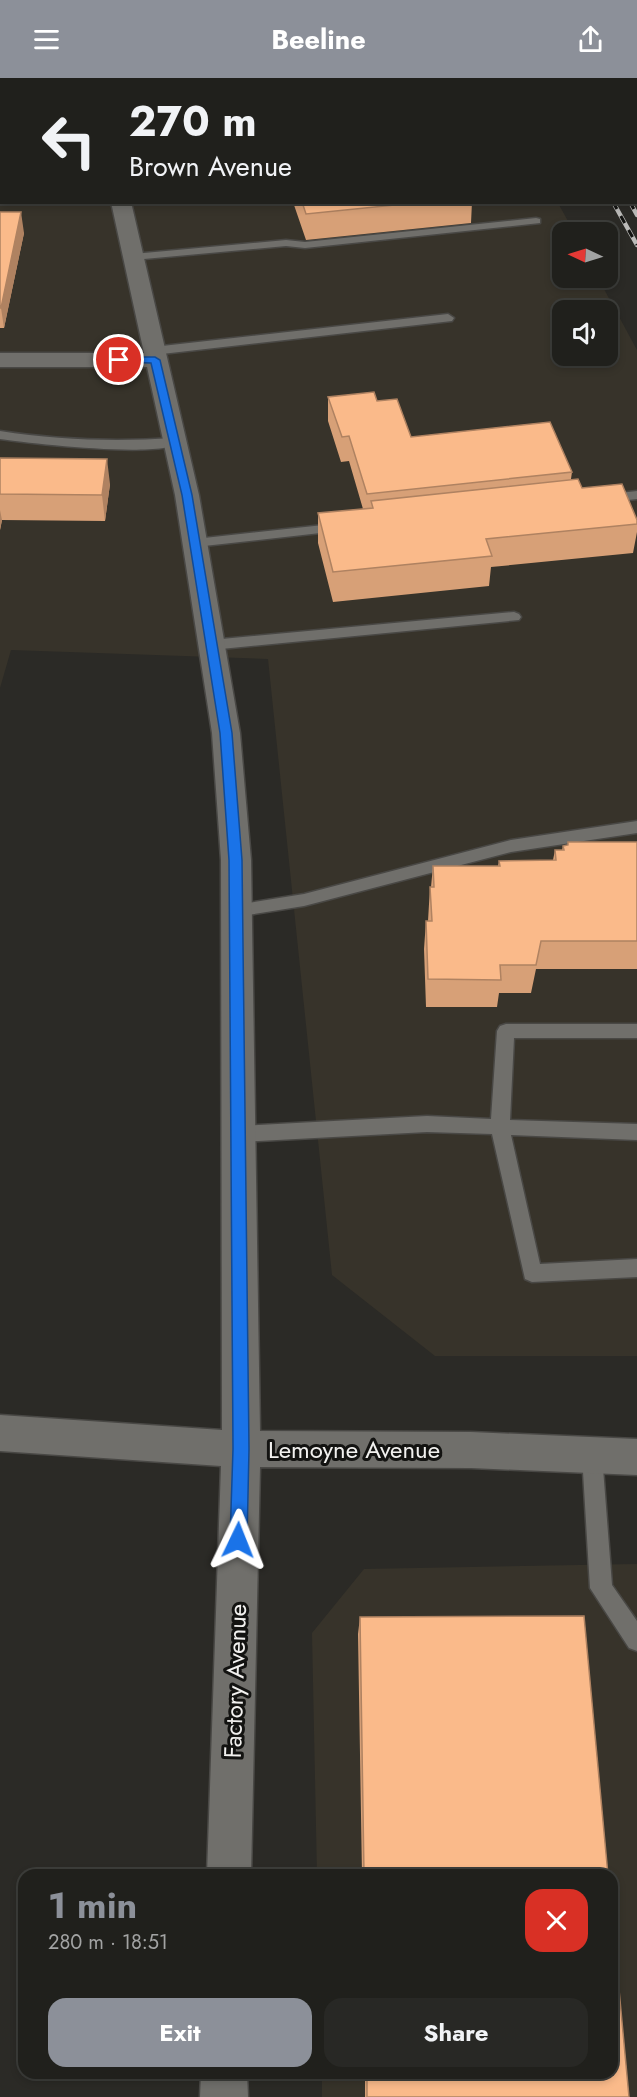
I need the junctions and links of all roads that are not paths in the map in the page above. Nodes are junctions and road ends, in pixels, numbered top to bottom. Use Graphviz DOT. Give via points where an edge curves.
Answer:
graph roads {
  1 [pos="121,204"];
  2 [pos="536,221"];
  3 [pos="133,257"];
  4 [pos="448,318"];
  5 [pos="154,356"];
  6 [pos="0,360"];
  7 [pos="0,435"];
  8 [pos="174,442"];
  9 [pos="637,495"];
  10 [pos="590,500"];
  11 [pos="358,525"];
  12 [pos="195,543"];
  13 [pos="514,617"];
  14 [pos="211,645"];
  15 [pos="637,827"];
  16 [pos="236,911"];
  17 [pos="637,1031"];
  18 [pos="500,1127"];
  19 [pos="637,1132"];
  20 [pos="238,1134"];
  21 [pos="637,1268"];
  22 [pos="8,1434"];
  23 [pos="241,1449"];
  24 [pos="592,1455"];
  25 [pos="637,1457"];
  26 [pos="637,1640"];
  27 [pos="229,1869"];
  28 [pos="224,2079"];
  29 [pos="224,2097"];
  1 -- 3 [label="street, Factory Avenue"];
  2 -- 3 [label="lane" via="305,245 286,243"];
  3 -- 5 [label="street, Factory Avenue"];
  4 -- 5 [label="lane"];
  5 -- 6 [label="street"];
  5 -- 8 [label="street, Factory Avenue"];
  7 -- 8 [label="lane" via="77,445"];
  8 -- 12 [label="street, Factory Avenue"];
  9 -- 10 [label="lane"];
  11 -- 12 [label="lane"];
  12 -- 14 [label="street, Factory Avenue"];
  13 -- 14 [label="lane"];
  14 -- 16 [label="street, Factory Avenue" via="226,733"];
  15 -- 16 [label="lane" via="511,846 304,900"];
  16 -- 20 [label="street, Factory Avenue"];
  17 -- 18 [label="lane" via="506,1031"];
  18 -- 19 [label="lane"];
  18 -- 20 [label="lane" via="427,1124"];
  18 -- 21 [label="lane" via="532,1273"];
  20 -- 23 [label="street, Factory Avenue"];
  22 -- 23 [label="street, Lemoyne Avenue"];
  23 -- 24 [label="street, Lemoyne Avenue"];
  23 -- 27 [label="street, Factory Avenue"];
  24 -- 25 [label="street, Lemoyne Avenue"];
  24 -- 26 [label="lane" via="602,1588"];
  28 -- 29 [label="street"];
}
